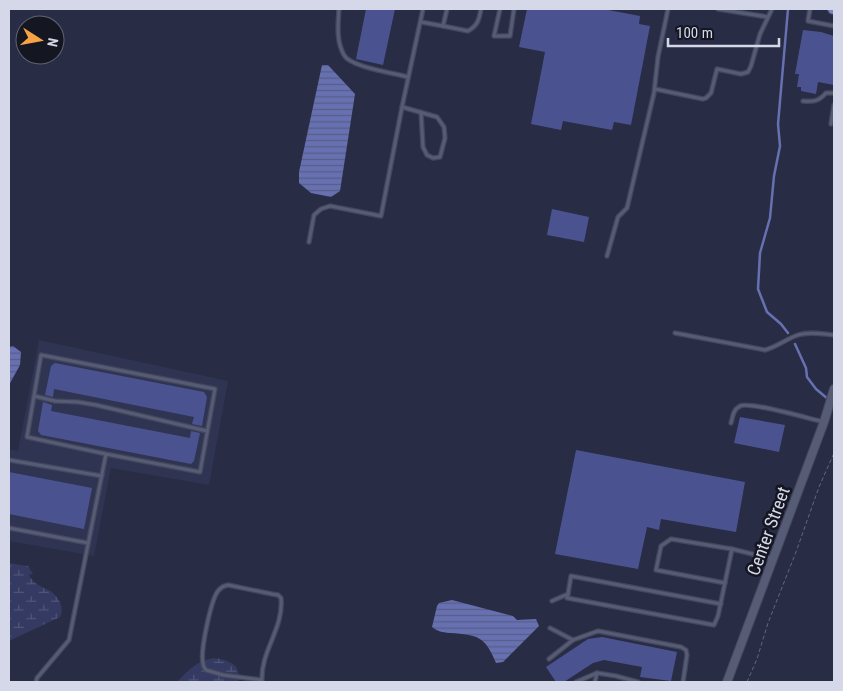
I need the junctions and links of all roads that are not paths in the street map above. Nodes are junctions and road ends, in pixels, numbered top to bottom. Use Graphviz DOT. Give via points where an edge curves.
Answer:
graph roads {
  1 [pos="339,9"];
  2 [pos="424,9"];
  3 [pos="447,9"];
  4 [pos="481,9"];
  5 [pos="500,9"];
  6 [pos="514,9"];
  7 [pos="668,9"];
  8 [pos="718,9"];
  9 [pos="772,9"];
  10 [pos="810,9"];
  11 [pos="768,18"];
  12 [pos="421,22"];
  13 [pos="443,26"];
  14 [pos="834,26"];
  15 [pos="408,77"];
  16 [pos="655,89"];
  17 [pos="834,94"];
  18 [pos="804,101"];
  19 [pos="834,105"];
  20 [pos="402,107"];
  21 [pos="421,112"];
  22 [pos="831,124"];
  23 [pos="309,242"];
  24 [pos="607,256"];
  25 [pos="675,334"];
  26 [pos="834,334"];
  27 [pos="834,390"];
  28 [pos="34,396"];
  29 [pos="824,422"];
  30 [pos="731,423"];
  31 [pos="207,431"];
  32 [pos="106,454"];
  33 [pos="9,460"];
  34 [pos="102,476"];
  35 [pos="9,528"];
  36 [pos="88,543"];
  37 [pos="732,549"];
  38 [pos="773,559"];
  39 [pos="725,583"];
  40 [pos="568,594"];
  41 [pos="552,601"];
  42 [pos="721,604"];
  43 [pos="550,628"];
  44 [pos="573,640"];
  45 [pos="549,659"];
  46 [pos="597,673"];
  47 [pos="262,681"];
  48 [pos="36,682"];
  49 [pos="576,682"];
  50 [pos="595,682"];
  51 [pos="638,682"];
  52 [pos="683,682"];
  53 [pos="727,682"];
  1 -- 15 [label="lane" via="338,36 349,61"];
  2 -- 12 [label="lane"];
  3 -- 13 [label="lane"];
  4 -- 13 [label="lane" via="476,26 468,31"];
  5 -- 6 [label="lane" via="494,36 510,36"];
  7 -- 16 [label="lane"];
  8 -- 11 [label="lane"];
  9 -- 11 [label="lane"];
  10 -- 14 [label="lane" via="808,21"];
  11 -- 16 [label="lane" via="748,72 741,74 716,69 711,93 703,99"];
  12 -- 13 [label="lane"];
  12 -- 15 [label="lane"];
  15 -- 20 [label="lane"];
  16 -- 24 [label="lane" via="627,208 618,217"];
  17 -- 18 [label="lane" via="826,93 821,99"];
  19 -- 22 [label="lane"];
  20 -- 21 [label="lane"];
  20 -- 23 [label="lane" via="381,216 330,206 321,208 314,215"];
  21 -- 21 [label="lane" via="437,116 444,127 440,157 426,155"];
  25 -- 26 [label="lane" via="765,350 799,334"];
  27 -- 29 [label="street, Center Street"];
  28 -- 31 [label="lane" via="96,404"];
  28 -- 31 [label="lane" via="41,355 215,388"];
  28 -- 32 [label="lane" via="27,437"];
  29 -- 30 [label="lane" via="743,404 734,411"];
  29 -- 38 [label="street, Center Street"];
  31 -- 32 [label="lane" via="200,472"];
  32 -- 34 [label="lane"];
  33 -- 34 [label="lane"];
  34 -- 36 [label="lane"];
  35 -- 36 [label="lane"];
  36 -- 48 [label="lane" via="69,640"];
  37 -- 38 [label="lane"];
  37 -- 39 [label="lane"];
  37 -- 39 [label="lane" via="671,539 661,546 656,570"];
  38 -- 53 [label="street, Center Street"];
  39 -- 42 [label="lane"];
  40 -- 41 [label="lane"];
  40 -- 42 [label="lane" via="571,576"];
  40 -- 42 [label="lane" via="568,598 714,625"];
  43 -- 44 [label="lane"];
  44 -- 45 [label="lane"];
  44 -- 52 [label="lane" via="598,630 681,647 687,655"];
  46 -- 49 [label="lane"];
  46 -- 50 [label="lane"];
  46 -- 51 [label="lane"];
  47 -- 47 [label="lane" via="264,657 276,631 281,598 224,586 212,602 203,653 204,667 218,674"];
}
